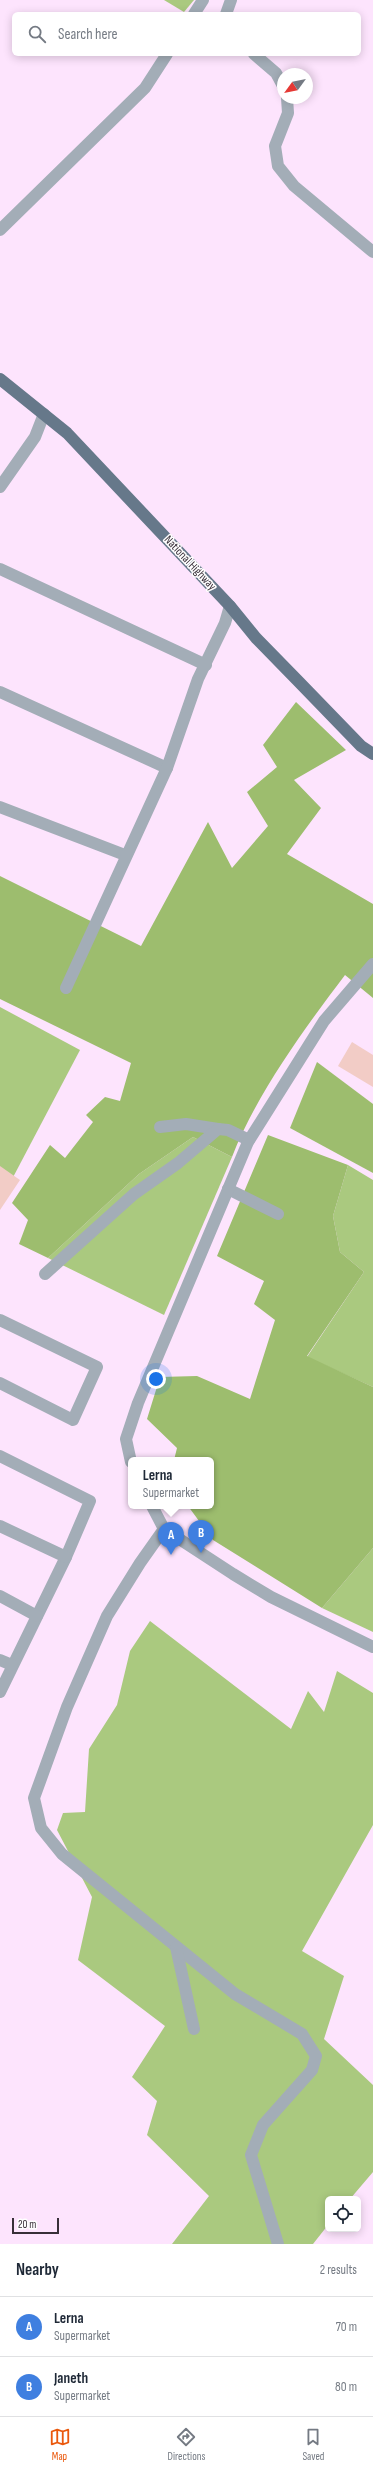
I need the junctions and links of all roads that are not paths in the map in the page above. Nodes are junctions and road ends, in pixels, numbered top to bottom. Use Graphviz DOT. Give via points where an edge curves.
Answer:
graph roads {
  1 [pos="203,0"];
  2 [pos="231,0"];
  3 [pos="195,12"];
  4 [pos="227,12"];
  5 [pos="166,56"];
  6 [pos="256,56"];
  7 [pos="277,75"];
  8 [pos="287,104"];
  9 [pos="0,230"];
  10 [pos="373,252"];
  11 [pos="0,379"];
  12 [pos="44,414"];
  13 [pos="0,487"];
  14 [pos="0,569"];
  15 [pos="230,606"];
  16 [pos="206,666"];
  17 [pos="0,692"];
  18 [pos="373,754"];
  19 [pos="167,768"];
  20 [pos="0,807"];
  21 [pos="125,855"];
  22 [pos="373,964"];
  23 [pos="66,988"];
  24 [pos="160,1127"];
  25 [pos="218,1129"];
  26 [pos="249,1140"];
  27 [pos="228,1189"];
  28 [pos="278,1214"];
  29 [pos="45,1274"];
  30 [pos="0,1320"];
  31 [pos="0,1383"];
  32 [pos="0,1456"];
  33 [pos="130,1457"];
  34 [pos="154,1509"];
  35 [pos="0,1526"];
  36 [pos="164,1530"];
  37 [pos="66,1557"];
  38 [pos="0,1596"];
  39 [pos="37,1616"];
  40 [pos="373,1647"];
  41 [pos="0,1660"];
  42 [pos="12,1665"];
  43 [pos="0,1692"];
  44 [pos="176,1947"];
  45 [pos="194,2029"];
  46 [pos="278,2244"];
  1 -- 3 [label="street"];
  2 -- 4 [label="street"];
  5 -- 9 [label="street" via="145,88"];
  6 -- 7 [label="street"];
  8 -- 10 [label="street" via="288,113 275,146 278,166 294,186"];
  11 -- 12 [label="main road, National Highway"];
  12 -- 13 [label="street" via="34,437"];
  12 -- 15 [label="main road, National Highway" via="67,433"];
  14 -- 16 [label="street"];
  15 -- 16 [label="street"];
  15 -- 18 [label="main road, National Highway" via="256,638 361,746"];
  16 -- 19 [label="street" via="198,679"];
  17 -- 19 [label="street"];
  19 -- 21 [label="street"];
  20 -- 21 [label="street"];
  21 -- 23 [label="street"];
  22 -- 26 [label="street" via="324,1021"];
  24 -- 25 [label="street" via="186,1124"];
  25 -- 26 [label="street" via="228,1130"];
  25 -- 29 [label="street" via="178,1163 134,1194"];
  26 -- 27 [label="street"];
  27 -- 28 [label="street"];
  27 -- 33 [label="street" via="138,1403 126,1440"];
  30 -- 31 [label="street" via="97,1367 73,1420"];
  32 -- 37 [label="street" via="90,1501"];
  34 -- 36 [label="street"];
  35 -- 37 [label="street"];
  36 -- 40 [label="street" via="271,1597"];
  36 -- 44 [label="street" via="140,1562 107,1616 67,1707 34,1798 41,1828 62,1854"];
  37 -- 39 [label="street"];
  38 -- 39 [label="street"];
  39 -- 42 [label="street"];
  41 -- 42 [label="street"];
  42 -- 43 [label="street"];
  44 -- 45 [label="street"];
  44 -- 46 [label="street" via="235,1994 302,2034 316,2056 312,2070 263,2125 250,2155"];
}
